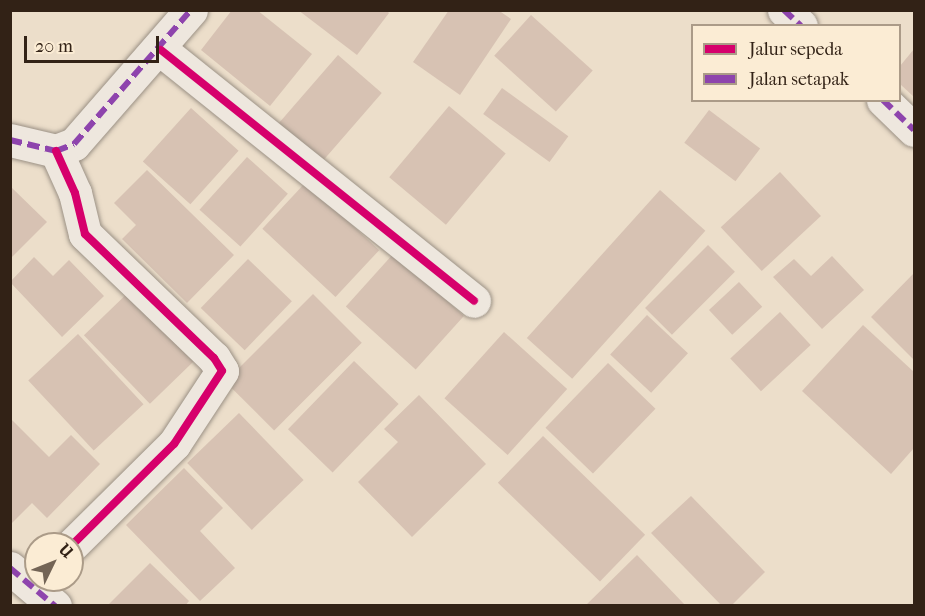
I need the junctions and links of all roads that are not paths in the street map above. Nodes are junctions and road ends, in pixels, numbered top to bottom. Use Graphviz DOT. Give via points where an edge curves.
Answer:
graph roads {
  1 [pos="191,10"];
  2 [pos="784,10"];
  3 [pos="799,24"];
  4 [pos="160,50"];
  5 [pos="885,102"];
  6 [pos="915,130"];
  7 [pos="10,140"];
  8 [pos="56,151"];
  9 [pos="474,301"];
  10 [pos="84,533"];
  1 -- 4 [label="street"];
  2 -- 3 [label="street"];
  4 -- 8 [label="street" via="74,144"];
  4 -- 9 [label="street"];
  5 -- 6 [label="street"];
  7 -- 8 [label="street"];
  8 -- 10 [label="street" via="75,193 78,216 86,234 214,358 222,371 174,444"];
}
